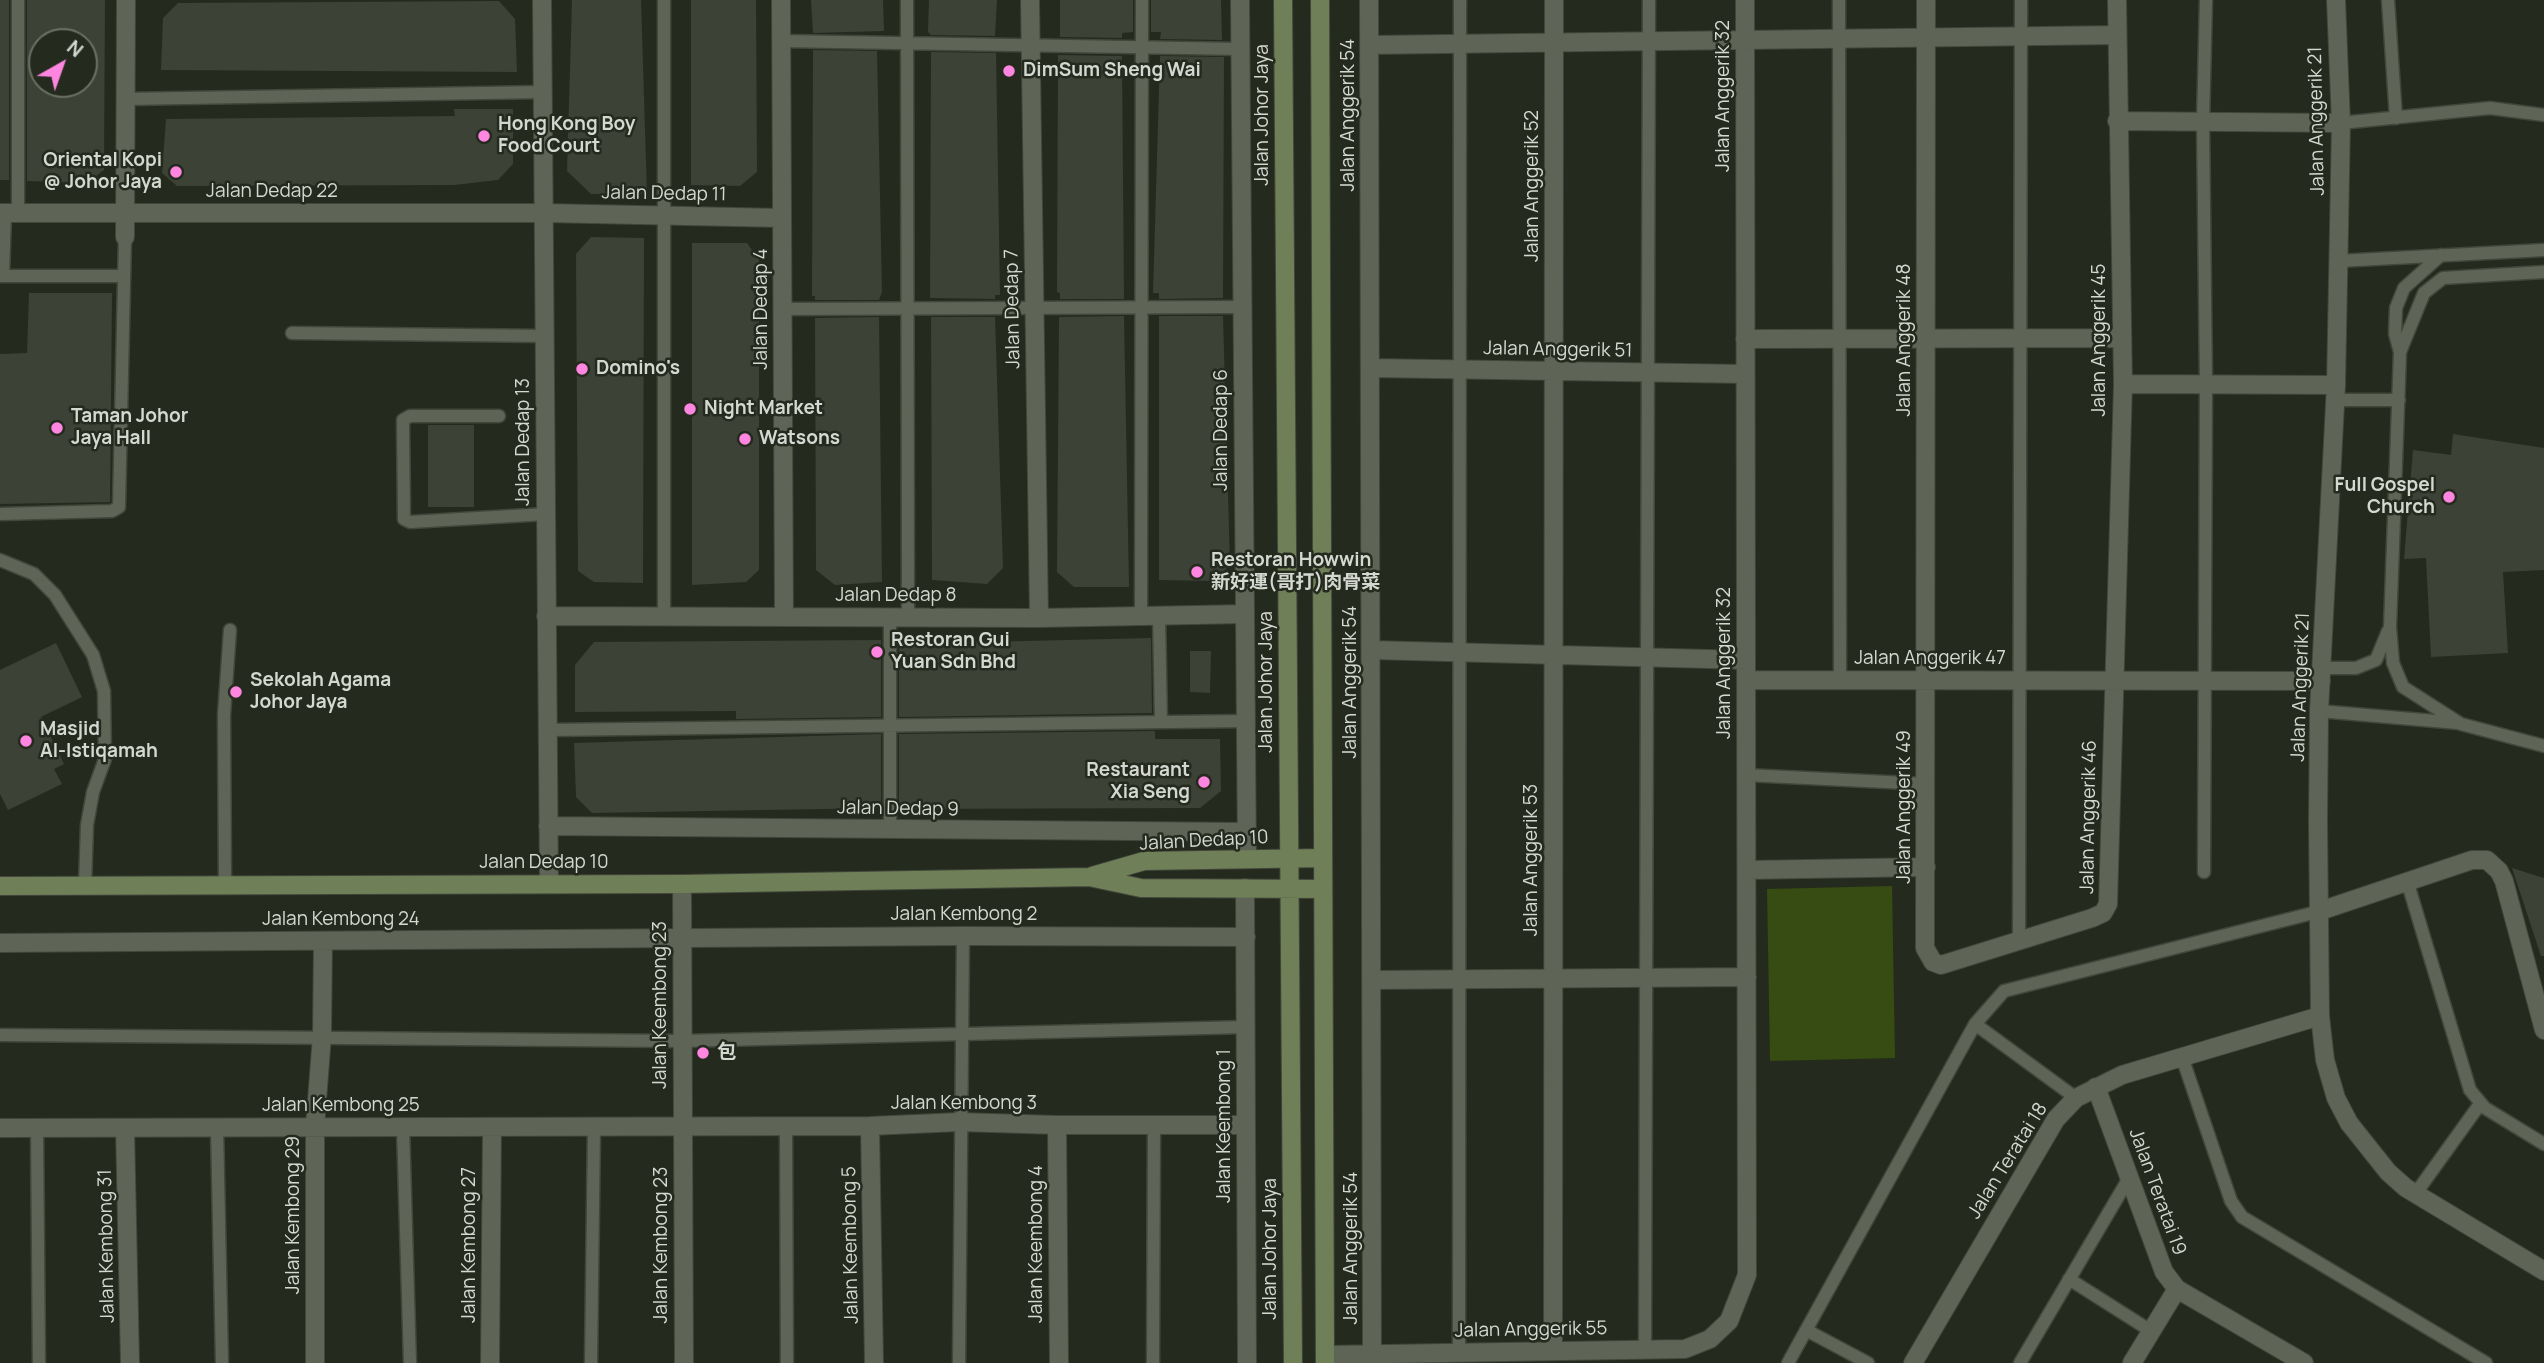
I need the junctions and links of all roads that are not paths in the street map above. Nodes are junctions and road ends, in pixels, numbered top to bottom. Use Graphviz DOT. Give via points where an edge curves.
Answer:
graph roads {
  1 [pos="18,0"];
  2 [pos="126,0"];
  3 [pos="542,0"];
  4 [pos="664,0"];
  5 [pos="781,0"];
  6 [pos="907,0"];
  7 [pos="1030,0"];
  8 [pos="1142,0"];
  9 [pos="1240,0"];
  10 [pos="1283,0"];
  11 [pos="1320,0"];
  12 [pos="1369,0"];
  13 [pos="1460,0"];
  14 [pos="1554,0"];
  15 [pos="1649,0"];
  16 [pos="1745,0"];
  17 [pos="1839,0"];
  18 [pos="1926,0"];
  19 [pos="2021,0"];
  20 [pos="2117,0"];
  21 [pos="2206,0"];
  22 [pos="2336,0"];
  23 [pos="2388,0"];
  24 [pos="2117,35"];
  25 [pos="2021,36"];
  26 [pos="1926,37"];
  27 [pos="1839,38"];
  28 [pos="1745,40"];
  29 [pos="782,41"];
  30 [pos="1649,41"];
  31 [pos="907,43"];
  32 [pos="1554,43"];
  33 [pos="1460,44"];
  34 [pos="1369,45"];
  35 [pos="1031,46"];
  36 [pos="1142,47"];
  37 [pos="1240,49"];
  38 [pos="543,92"];
  39 [pos="125,99"];
  40 [pos="2544,116"];
  41 [pos="2396,118"];
  42 [pos="2117,121"];
  43 [pos="2203,122"];
  44 [pos="2341,123"];
  45 [pos="8,213"];
  46 [pos="126,213"];
  47 [pos="544,213"];
  48 [pos="664,216"];
  49 [pos="782,218"];
  50 [pos="125,237"];
  51 [pos="2544,250"];
  52 [pos="2441,255"];
  53 [pos="2338,261"];
  54 [pos="2544,272"];
  55 [pos="2,276"];
  56 [pos="122,276"];
  57 [pos="1142,307"];
  58 [pos="1242,307"];
  59 [pos="1034,308"];
  60 [pos="783,309"];
  61 [pos="908,309"];
  62 [pos="292,333"];
  63 [pos="545,336"];
  64 [pos="1926,338"];
  65 [pos="2021,338"];
  66 [pos="2122,338"];
  67 [pos="1745,339"];
  68 [pos="1839,339"];
  69 [pos="2400,352"];
  70 [pos="1371,368"];
  71 [pos="1460,369"];
  72 [pos="1554,371"];
  73 [pos="1648,372"];
  74 [pos="1745,374"];
  75 [pos="2123,384"];
  76 [pos="2206,384"];
  77 [pos="2336,392"];
  78 [pos="2399,400"];
  79 [pos="499,416"];
  80 [pos="0,514"];
  81 [pos="546,514"];
  82 [pos="0,561"];
  83 [pos="1245,614"];
  84 [pos="547,615"];
  85 [pos="1159,615"];
  86 [pos="1141,616"];
  87 [pos="664,617"];
  88 [pos="784,617"];
  89 [pos="899,617"];
  90 [pos="1039,618"];
  91 [pos="2390,627"];
  92 [pos="230,630"];
  93 [pos="1372,650"];
  94 [pos="1460,652"];
  95 [pos="1553,655"];
  96 [pos="1647,657"];
  97 [pos="1746,660"];
  98 [pos="2322,675"];
  99 [pos="1746,680"];
  100 [pos="1840,680"];
  101 [pos="1926,680"];
  102 [pos="2020,680"];
  103 [pos="2113,680"];
  104 [pos="2206,680"];
  105 [pos="2319,711"];
  106 [pos="1246,721"];
  107 [pos="1161,722"];
  108 [pos="2462,724"];
  109 [pos="890,725"];
  110 [pos="548,730"];
  111 [pos="2544,746"];
  112 [pos="1746,775"];
  113 [pos="1927,783"];
  114 [pos="548,826"];
  115 [pos="890,830"];
  116 [pos="1247,832"];
  117 [pos="1289,858"];
  118 [pos="1323,858"];
  119 [pos="1247,859"];
  120 [pos="1926,867"];
  121 [pos="1746,870"];
  122 [pos="2204,872"];
  123 [pos="1089,877"];
  124 [pos="549,883"];
  125 [pos="682,884"];
  126 [pos="2408,884"];
  127 [pos="225,885"];
  128 [pos="0,886"];
  129 [pos="85,886"];
  130 [pos="1245,888"];
  131 [pos="1289,888"];
  132 [pos="1323,889"];
  133 [pos="2318,912"];
  134 [pos="1927,934"];
  135 [pos="963,936"];
  136 [pos="1246,937"];
  137 [pos="682,939"];
  138 [pos="323,941"];
  139 [pos="0,943"];
  140 [pos="2019,943"];
  141 [pos="1747,977"];
  142 [pos="1646,978"];
  143 [pos="1459,979"];
  144 [pos="1553,979"];
  145 [pos="1373,980"];
  146 [pos="2539,986"];
  147 [pos="2320,1016"];
  148 [pos="1975,1024"];
  149 [pos="1246,1027"];
  150 [pos="2544,1030"];
  151 [pos="961,1034"];
  152 [pos="0,1035"];
  153 [pos="322,1036"];
  154 [pos="682,1041"];
  155 [pos="2182,1057"];
  156 [pos="2096,1087"];
  157 [pos="2076,1098"];
  158 [pos="2480,1104"];
  159 [pos="960,1122"];
  160 [pos="1057,1125"];
  161 [pos="1154,1125"];
  162 [pos="1246,1125"];
  163 [pos="315,1126"];
  164 [pos="786,1126"];
  165 [pos="870,1126"];
  166 [pos="403,1127"];
  167 [pos="492,1127"];
  168 [pos="594,1127"];
  169 [pos="682,1127"];
  170 [pos="0,1128"];
  171 [pos="37,1128"];
  172 [pos="125,1128"];
  173 [pos="217,1128"];
  174 [pos="2544,1144"];
  175 [pos="2129,1178"];
  176 [pos="2416,1193"];
  177 [pos="2544,1271"];
  178 [pos="2069,1279"];
  179 [pos="2177,1289"];
  180 [pos="1729,1321"];
  181 [pos="1806,1330"];
  182 [pos="2151,1331"];
  183 [pos="1553,1349"];
  184 [pos="1645,1351"];
  185 [pos="1459,1352"];
  186 [pos="1372,1358"];
  187 [pos="1325,1359"];
  188 [pos="39,1363"];
  189 [pos="130,1363"];
  190 [pos="222,1363"];
  191 [pos="315,1363"];
  192 [pos="410,1363"];
  193 [pos="491,1363"];
  194 [pos="591,1363"];
  195 [pos="684,1363"];
  196 [pos="787,1363"];
  197 [pos="874,1363"];
  198 [pos="959,1363"];
  199 [pos="1059,1363"];
  200 [pos="1153,1363"];
  201 [pos="1247,1363"];
  202 [pos="1293,1363"];
  203 [pos="1788,1363"];
  204 [pos="1868,1363"];
  205 [pos="1913,1363"];
  206 [pos="2020,1363"];
  207 [pos="2132,1363"];
  208 [pos="2304,1363"];
  209 [pos="2486,1363"];
  1 -- 45 [label="lane"];
  2 -- 39 [label="street"];
  3 -- 38 [label="street, Jalan Dedap 13"];
  4 -- 48 [label="lane"];
  5 -- 29 [label="street, Jalan Dedap 4"];
  6 -- 31 [label="lane"];
  7 -- 35 [label="street, Jalan Dedap 7"];
  8 -- 36 [label="lane"];
  9 -- 37 [label="street, Jalan Dedap 6"];
  10 -- 117 [label="main road, Jalan Johor Jaya"];
  11 -- 118 [label="main road"];
  12 -- 34 [label="street, Jalan Anggerik 54"];
  13 -- 33 [label="lane"];
  14 -- 32 [label="street, Jalan Anggerik 52"];
  15 -- 30 [label="lane"];
  16 -- 28 [label="street, Jalan Anggerik 32"];
  17 -- 27 [label="lane"];
  18 -- 26 [label="street, Jalan Anggerik 48"];
  19 -- 25 [label="lane"];
  20 -- 24 [label="street, Jalan Anggerik 45"];
  21 -- 43 [label="lane"];
  22 -- 44 [label="street, Jalan Anggerik 21"];
  23 -- 41 [label="lane"];
  24 -- 25 [label="street"];
  24 -- 42 [label="street, Jalan Anggerik 45"];
  25 -- 26 [label="street"];
  25 -- 65 [label="lane"];
  26 -- 27 [label="street"];
  26 -- 64 [label="street, Jalan Anggerik 48"];
  27 -- 28 [label="street"];
  27 -- 68 [label="lane"];
  28 -- 30 [label="street"];
  28 -- 67 [label="street, Jalan Anggerik 32"];
  29 -- 31 [label="lane"];
  29 -- 49 [label="street, Jalan Dedap 4"];
  30 -- 32 [label="street"];
  30 -- 73 [label="lane"];
  31 -- 35 [label="lane"];
  31 -- 61 [label="lane"];
  32 -- 33 [label="street"];
  32 -- 72 [label="street, Jalan Anggerik 52"];
  33 -- 34 [label="street"];
  33 -- 71 [label="lane"];
  34 -- 70 [label="street, Jalan Anggerik 54"];
  35 -- 36 [label="lane"];
  35 -- 59 [label="street, Jalan Dedap 7"];
  36 -- 37 [label="lane"];
  36 -- 57 [label="lane"];
  37 -- 58 [label="street, Jalan Dedap 6"];
  38 -- 39 [label="lane"];
  38 -- 47 [label="street, Jalan Dedap 13"];
  39 -- 46 [label="street"];
  40 -- 41 [label="lane" via="2490,108"];
  41 -- 44 [label="lane"];
  42 -- 43 [label="street"];
  42 -- 66 [label="street, Jalan Anggerik 45"];
  43 -- 44 [label="street"];
  43 -- 76 [label="lane"];
  44 -- 53 [label="street, Jalan Anggerik 21"];
  45 -- 46 [label="street, Jalan Dedap 22"];
  45 -- 55 [label="lane"];
  46 -- 47 [label="street, Jalan Dedap 22"];
  46 -- 50 [label="street"];
  47 -- 48 [label="street, Jalan Dedap 11"];
  47 -- 63 [label="street, Jalan Dedap 13"];
  48 -- 49 [label="street, Jalan Dedap 11"];
  48 -- 87 [label="lane"];
  49 -- 60 [label="street, Jalan Dedap 4"];
  50 -- 56 [label="lane"];
  51 -- 52 [label="lane"];
  52 -- 53 [label="lane"];
  52 -- 69 [label="lane" via="2404,288 2396,308"];
  53 -- 77 [label="street, Jalan Anggerik 21"];
  54 -- 69 [label="lane" via="2443,278 2424,293"];
  55 -- 56 [label="lane"];
  56 -- 80 [label="lane" via="119,507 112,511"];
  57 -- 58 [label="lane"];
  57 -- 59 [label="lane"];
  57 -- 86 [label="lane"];
  58 -- 83 [label="street, Jalan Dedap 6"];
  59 -- 61 [label="lane"];
  59 -- 90 [label="street, Jalan Dedap 7"];
  60 -- 61 [label="lane"];
  60 -- 88 [label="street, Jalan Dedap 4"];
  61 -- 89 [label="lane"];
  62 -- 63 [label="lane"];
  63 -- 81 [label="street, Jalan Dedap 13"];
  64 -- 65 [label="street"];
  64 -- 68 [label="street"];
  64 -- 101 [label="street, Jalan Anggerik 48"];
  65 -- 66 [label="street"];
  65 -- 102 [label="lane"];
  66 -- 75 [label="street, Jalan Anggerik 45"];
  67 -- 68 [label="street"];
  67 -- 74 [label="street, Jalan Anggerik 32"];
  68 -- 100 [label="lane"];
  69 -- 78 [label="lane"];
  70 -- 71 [label="street, Jalan Anggerik 51"];
  70 -- 93 [label="street, Jalan Anggerik 54"];
  71 -- 72 [label="street, Jalan Anggerik 51"];
  71 -- 94 [label="lane"];
  72 -- 73 [label="street, Jalan Anggerik 51"];
  72 -- 95 [label="street, Jalan Anggerik 53"];
  73 -- 74 [label="street, Jalan Anggerik 51"];
  73 -- 96 [label="lane"];
  74 -- 97 [label="street, Jalan Anggerik 32"];
  75 -- 76 [label="street"];
  75 -- 103 [label="street, Jalan Anggerik 45"];
  76 -- 77 [label="street"];
  76 -- 104 [label="lane"];
  77 -- 78 [label="lane"];
  77 -- 98 [label="street, Jalan Anggerik 21"];
  78 -- 91 [label="lane"];
  79 -- 81 [label="lane" via="410,416 403,420 404,519"];
  81 -- 84 [label="street, Jalan Dedap 13"];
  82 -- 129 [label="lane" via="34,573 55,595 93,655 104,691 106,759 87,825"];
  83 -- 85 [label="street, Jalan Dedap 8"];
  83 -- 106 [label="street, Jalan Dedap 6"];
  84 -- 87 [label="street, Jalan Dedap 8"];
  84 -- 110 [label="street, Jalan Dedap 13"];
  85 -- 86 [label="street, Jalan Dedap 8"];
  85 -- 107 [label="lane"];
  86 -- 90 [label="street, Jalan Dedap 8"];
  87 -- 88 [label="street, Jalan Dedap 8"];
  88 -- 89 [label="street, Jalan Dedap 8"];
  89 -- 90 [label="street, Jalan Dedap 8"];
  89 -- 109 [label="lane"];
  91 -- 98 [label="lane" via="2376,660"];
  91 -- 108 [label="lane" via="2393,663 2403,687"];
  92 -- 127 [label="lane" via="224,727"];
  93 -- 94 [label="street"];
  93 -- 145 [label="street, Jalan Anggerik 54"];
  94 -- 95 [label="street"];
  94 -- 143 [label="lane"];
  95 -- 96 [label="street"];
  95 -- 144 [label="street, Jalan Anggerik 53"];
  96 -- 97 [label="street"];
  96 -- 142 [label="lane"];
  97 -- 99 [label="street, Jalan Anggerik 32"];
  98 -- 104 [label="street, Jalan Anggerik 47"];
  98 -- 105 [label="street, Jalan Anggerik 21"];
  99 -- 100 [label="street, Jalan Anggerik 47"];
  99 -- 112 [label="street, Jalan Anggerik 32"];
  100 -- 101 [label="street, Jalan Anggerik 47"];
  101 -- 102 [label="street, Jalan Anggerik 47"];
  101 -- 113 [label="street, Jalan Anggerik 49"];
  102 -- 103 [label="street, Jalan Anggerik 47"];
  102 -- 140 [label="lane"];
  103 -- 104 [label="street, Jalan Anggerik 47"];
  103 -- 140 [label="street, Jalan Anggerik 46" via="2108,904 2092,918"];
  104 -- 122 [label="lane"];
  105 -- 108 [label="lane"];
  105 -- 133 [label="street, Jalan Anggerik 21"];
  106 -- 107 [label="lane"];
  106 -- 116 [label="street, Jalan Dedap 6"];
  107 -- 109 [label="lane"];
  108 -- 111 [label="lane"];
  109 -- 110 [label="lane"];
  109 -- 115 [label="lane"];
  110 -- 114 [label="street, Jalan Dedap 13"];
  112 -- 113 [label="lane"];
  112 -- 121 [label="street, Jalan Anggerik 32"];
  113 -- 120 [label="street, Jalan Anggerik 49"];
  114 -- 115 [label="street, Jalan Dedap 9"];
  114 -- 124 [label="street, Jalan Dedap 13"];
  115 -- 116 [label="street, Jalan Dedap 9"];
  116 -- 119 [label="street, Jalan Dedap 6"];
  117 -- 118 [label="main road, Jalan Dedap 10"];
  117 -- 119 [label="main road, Jalan Dedap 10"];
  117 -- 131 [label="main road, Jalan Johor Jaya"];
  118 -- 132 [label="main road"];
  119 -- 123 [label="main road, Jalan Dedap 10" via="1144,861"];
  120 -- 121 [label="street"];
  120 -- 134 [label="street, Jalan Anggerik 49"];
  121 -- 141 [label="street, Jalan Anggerik 32"];
  123 -- 125 [label="main road, Jalan Dedap 10"];
  123 -- 130 [label="main road, Jalan Dedap 10" via="1141,888"];
  124 -- 125 [label="main road, Jalan Dedap 10"];
  124 -- 127 [label="main road, Jalan Dedap 10"];
  125 -- 137 [label="street, Jalan Keembong 23"];
  126 -- 133 [label="street"];
  126 -- 146 [label="street" via="2472,860 2487,860 2499,871"];
  126 -- 158 [label="lane" via="2470,1090"];
  127 -- 129 [label="main road, Jalan Dedap 10"];
  128 -- 129 [label="main road, Jalan Dedap 10"];
  130 -- 131 [label="main road, Jalan Dedap 10"];
  130 -- 136 [label="street, Jalan Keembong 1"];
  131 -- 132 [label="main road, Jalan Dedap 10"];
  131 -- 202 [label="main road, Jalan Johor Jaya"];
  132 -- 187 [label="main road"];
  133 -- 147 [label="street, Jalan Anggerik 21"];
  133 -- 148 [label="lane" via="2004,991"];
  134 -- 140 [label="street, Jalan Anggerik 46" via="1927,956 1941,965"];
  135 -- 136 [label="street, Jalan Kembong 2"];
  135 -- 137 [label="street, Jalan Kembong 2"];
  135 -- 151 [label="lane"];
  136 -- 149 [label="street, Jalan Keembong 1"];
  137 -- 138 [label="street, Jalan Kembong 24"];
  137 -- 154 [label="street, Jalan Keembong 23"];
  138 -- 139 [label="street, Jalan Kembong 24"];
  138 -- 153 [label="street, Jalan Kembong 29"];
  141 -- 142 [label="street"];
  141 -- 180 [label="street, Jalan Anggerik 32" via="1747,1275"];
  142 -- 144 [label="street"];
  142 -- 184 [label="lane"];
  143 -- 144 [label="street"];
  143 -- 145 [label="street"];
  143 -- 185 [label="lane"];
  144 -- 183 [label="street, Jalan Anggerik 53"];
  145 -- 186 [label="street, Jalan Anggerik 54"];
  146 -- 150 [label="street"];
  147 -- 155 [label="street, Jalan Teratai 18"];
  147 -- 176 [label="street, Jalan Anggerik 21" via="2325,1060 2349,1123 2388,1172"];
  148 -- 157 [label="lane"];
  148 -- 181 [label="lane"];
  149 -- 151 [label="lane"];
  149 -- 162 [label="street, Jalan Keembong 1"];
  151 -- 154 [label="lane"];
  151 -- 159 [label="lane"];
  152 -- 153 [label="lane"];
  153 -- 154 [label="lane"];
  153 -- 163 [label="street, Jalan Kembong 29"];
  154 -- 169 [label="street, Jalan Keembong 23"];
  155 -- 156 [label="street, Jalan Teratai 18"];
  155 -- 209 [label="lane" via="2238,1212"];
  156 -- 157 [label="street, Jalan Teratai 18"];
  156 -- 175 [label="street, Jalan Teratai 19"];
  157 -- 205 [label="street, Jalan Teratai 18" via="2056,1119"];
  158 -- 174 [label="lane"];
  158 -- 176 [label="lane"];
  159 -- 160 [label="street, Jalan Kembong 3"];
  159 -- 165 [label="street, Jalan Kembong 3"];
  159 -- 198 [label="lane"];
  160 -- 161 [label="street, Jalan Kembong 3"];
  160 -- 199 [label="street, Jalan Keembong 4"];
  161 -- 162 [label="street, Jalan Kembong 3"];
  161 -- 200 [label="lane"];
  162 -- 201 [label="street, Jalan Keembong 1"];
  163 -- 166 [label="street, Jalan Kembong 25"];
  163 -- 173 [label="street, Jalan Kembong 25"];
  163 -- 191 [label="street, Jalan Kembong 29"];
  164 -- 165 [label="street, Jalan Kembong 3"];
  164 -- 169 [label="street, Jalan Kembong 3"];
  164 -- 196 [label="lane"];
  165 -- 197 [label="street, Jalan Keembong 5"];
  166 -- 167 [label="street, Jalan Kembong 25"];
  166 -- 192 [label="lane"];
  167 -- 168 [label="street, Jalan Kembong 25"];
  167 -- 193 [label="street, Jalan Kembong 27"];
  168 -- 169 [label="street, Jalan Kembong 25"];
  168 -- 194 [label="lane"];
  169 -- 195 [label="street, Jalan Kembong 23"];
  170 -- 171 [label="street, Jalan Kembong 25"];
  171 -- 172 [label="street, Jalan Kembong 25"];
  171 -- 188 [label="lane"];
  172 -- 173 [label="street, Jalan Kembong 25"];
  172 -- 189 [label="street, Jalan Kembong 31"];
  173 -- 190 [label="lane"];
  175 -- 178 [label="lane"];
  175 -- 179 [label="street, Jalan Teratai 19" via="2164,1272"];
  176 -- 177 [label="street, Jalan Anggerik 21"];
  178 -- 182 [label="lane"];
  178 -- 206 [label="lane"];
  179 -- 182 [label="street"];
  179 -- 208 [label="street, Jalan Teratai 19"];
  180 -- 184 [label="street, Jalan Anggerik 55" via="1710,1339 1685,1349"];
  181 -- 203 [label="lane"];
  181 -- 204 [label="lane"];
  182 -- 207 [label="street"];
  183 -- 184 [label="street, Jalan Anggerik 55"];
  183 -- 185 [label="street, Jalan Anggerik 55"];
  185 -- 186 [label="street, Jalan Anggerik 55"];
  186 -- 187 [label="street, Jalan Anggerik 55"];
}
